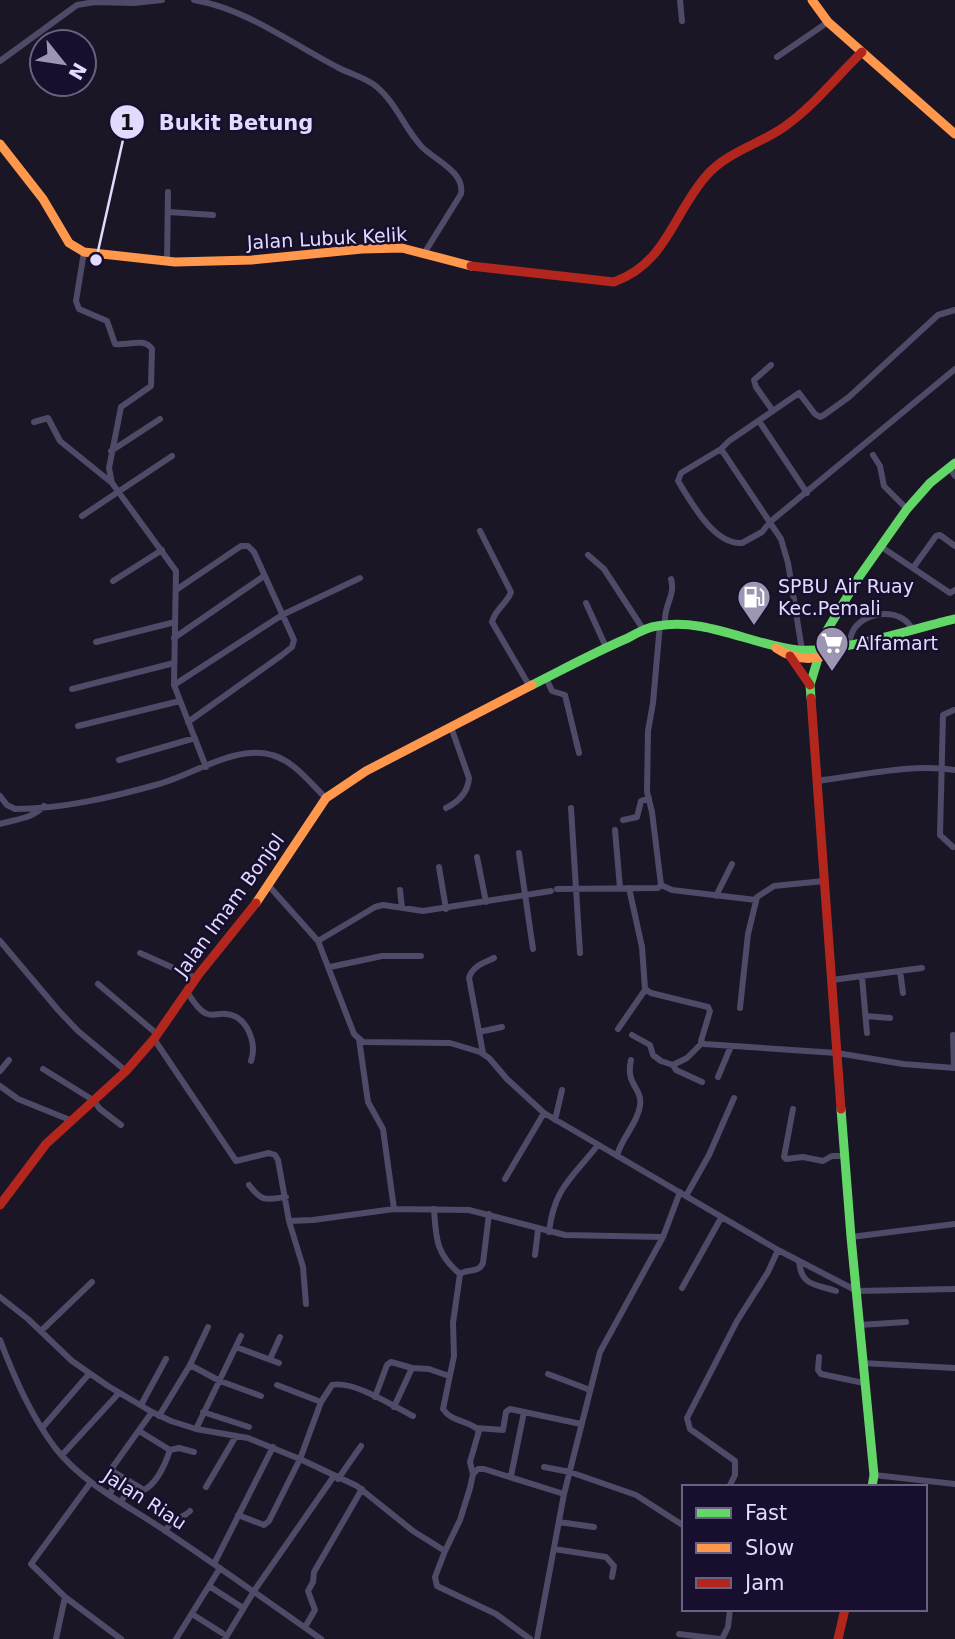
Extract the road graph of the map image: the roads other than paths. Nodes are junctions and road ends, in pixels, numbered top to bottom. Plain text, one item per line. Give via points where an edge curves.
1 (162, 0) edge
2 (194, 0) edge
3 (680, 0) edge
4 (811, 0) edge
5 (682, 21) dead end
6 (828, 22) junction
7 (862, 52) junction
8 (777, 57) dead end
9 (0, 61) edge
10 (955, 134) edge
11 (0, 144) edge
12 (168, 192) dead end
13 (170, 212) junction
14 (213, 215) dead end
15 (84, 252) junction
16 (425, 252) junction
17 (167, 262) junction
18 (955, 310) edge
19 (771, 365) dead end
20 (955, 369) edge
21 (773, 411) junction
22 (160, 419) dead end
23 (759, 421) junction
24 (34, 422) dead end
25 (721, 449) junction
26 (111, 451) junction
27 (873, 455) dead end
28 (172, 456) dead end
29 (952, 465) edge
30 (955, 476) edge
31 (112, 483) junction
32 (119, 492) junction
33 (807, 493) junction
34 (907, 509) junction
35 (82, 516) dead end
36 (770, 522) junction
37 (480, 531) dead end
38 (955, 545) edge
39 (880, 547) junction
40 (162, 550) junction
41 (588, 555) dead end
42 (913, 568) junction
43 (264, 576) junction
44 (360, 578) dead end
45 (671, 579) dead end
46 (113, 581) dead end
47 (176, 590) junction
48 (955, 590) edge
49 (586, 603) dead end
50 (282, 615) junction
51 (955, 619) edge
52 (175, 622) junction
53 (663, 624) junction
54 (643, 629) junction
55 (912, 629) junction
56 (174, 638) junction
57 (96, 642) dead end
58 (769, 644) junction
59 (847, 645) junction
60 (606, 647) junction
61 (820, 647) junction
62 (802, 650) junction
63 (789, 656) junction
64 (816, 659) junction
65 (174, 663) junction
66 (547, 678) junction
67 (174, 685) junction
68 (810, 685) junction
69 (530, 687) junction
70 (72, 688) dead end
71 (180, 701) junction
72 (954, 710) edge
73 (188, 722) junction
74 (78, 726) dead end
75 (451, 727) junction
76 (194, 738) junction
77 (579, 753) dead end
78 (119, 760) dead end
79 (206, 767) junction
80 (941, 768) junction
81 (955, 770) edge
82 (816, 781) junction
83 (0, 796) edge
84 (326, 798) junction
85 (649, 798) junction
86 (44, 806) junction
87 (446, 808) dead end
88 (571, 808) dead end
89 (623, 820) dead end
90 (0, 824) edge
91 (615, 830) dead end
92 (953, 847) dead end
93 (519, 853) dead end
94 (477, 857) dead end
95 (732, 864) dead end
96 (439, 867) dead end
97 (824, 881) junction
98 (269, 886) junction
99 (661, 886) junction
100 (577, 887) junction
101 (620, 888) junction
102 (629, 888) junction
103 (400, 890) dead end
104 (716, 895) junction
105 (525, 896) junction
106 (756, 900) junction
107 (486, 902) junction
108 (402, 908) junction
109 (446, 909) junction
110 (318, 941) junction
111 (0, 942) edge
112 (533, 949) dead end
113 (140, 953) dead end
114 (580, 953) dead end
115 (421, 956) dead end
116 (494, 958) dead end
117 (330, 967) junction
118 (922, 968) dead end
119 (900, 971) junction
120 (862, 977) junction
121 (196, 978) junction
122 (832, 980) junction
123 (98, 984) dead end
124 (645, 990) junction
125 (187, 992) junction
126 (903, 993) dead end
127 (740, 1008) dead end
128 (866, 1016) junction
129 (890, 1018) dead end
130 (502, 1027) dead end
131 (618, 1029) dead end
132 (480, 1032) junction
133 (867, 1033) dead end
134 (632, 1035) dead end
135 (953, 1035) dead end
136 (156, 1036) junction
137 (359, 1039) junction
138 (702, 1043) junction
139 (731, 1046) junction
140 (483, 1054) junction
141 (837, 1054) junction
142 (9, 1060) dead end
143 (631, 1060) dead end
144 (251, 1061) dead end
145 (673, 1065) junction
146 (955, 1068) edge
147 (43, 1069) dead end
148 (0, 1071) edge
149 (126, 1071) junction
150 (718, 1077) dead end
151 (702, 1082) dead end
152 (0, 1086) edge
153 (562, 1090) dead end
154 (734, 1098) dead end
155 (93, 1100) junction
156 (793, 1109) dead end
157 (544, 1113) junction
158 (70, 1120) junction
159 (555, 1120) junction
160 (121, 1125) dead end
161 (598, 1145) junction
162 (617, 1156) junction
163 (845, 1156) junction
164 (505, 1179) dead end
165 (249, 1185) dead end
166 (683, 1194) junction
167 (286, 1197) junction
168 (1, 1202) edge
169 (394, 1209) junction
170 (434, 1209) junction
171 (489, 1214) junction
172 (721, 1218) junction
173 (289, 1221) junction
174 (955, 1224) edge
175 (538, 1230) junction
176 (549, 1233) junction
177 (663, 1237) junction
178 (851, 1237) junction
179 (778, 1250) junction
180 (535, 1255) dead end
181 (799, 1261) junction
182 (460, 1274) junction
183 (92, 1282) dead end
184 (682, 1289) dead end
185 (955, 1289) edge
186 (836, 1291) dead end
187 (857, 1291) junction
188 (0, 1297) edge
189 (306, 1304) dead end
190 (906, 1322) dead end
191 (859, 1325) junction
192 (208, 1327) dead end
193 (41, 1331) junction
194 (241, 1336) dead end
195 (280, 1337) dead end
196 (0, 1340) edge
197 (236, 1347) junction
198 (819, 1357) dead end
199 (166, 1359) dead end
200 (270, 1359) junction
201 (279, 1363) dead end
202 (862, 1363) junction
203 (190, 1365) junction
204 (412, 1367) junction
205 (955, 1368) edge
206 (89, 1374) junction
207 (548, 1374) dead end
208 (449, 1376) junction
209 (220, 1381) junction
210 (864, 1383) junction
211 (277, 1385) dead end
212 (590, 1390) junction
213 (119, 1393) junction
214 (261, 1396) dead end
215 (374, 1397) junction
216 (321, 1402) junction
217 (141, 1405) junction
218 (394, 1407) junction
219 (204, 1412) junction
220 (524, 1412) junction
221 (156, 1414) junction
222 (413, 1416) dead end
223 (581, 1424) junction
224 (42, 1427) junction
225 (249, 1427) dead end
226 (477, 1428) junction
227 (196, 1429) junction
228 (139, 1431) junction
229 (236, 1436) junction
230 (361, 1446) dead end
231 (273, 1447) junction
232 (170, 1450) junction
233 (194, 1452) dead end
234 (62, 1455) junction
235 (300, 1459) junction
236 (544, 1467) dead end
237 (570, 1472) junction
238 (473, 1474) junction
239 (874, 1475) junction
240 (120, 1476) junction
241 (511, 1476) junction
242 (336, 1478) junction
243 (91, 1482) junction
244 (731, 1483) edge
245 (955, 1484) edge
246 (131, 1485) junction
247 (872, 1485) edge
248 (206, 1487) dead end
249 (362, 1489) junction
250 (564, 1494) junction
251 (109, 1495) junction
252 (121, 1502) junction
253 (190, 1511) dead end
254 (238, 1515) junction
255 (559, 1522) junction
256 (682, 1525) edge
257 (594, 1527) dead end
258 (165, 1531) junction
259 (554, 1549) junction
260 (445, 1551) junction
261 (217, 1566) junction
262 (612, 1577) dead end
263 (209, 1586) junction
264 (254, 1591) junction
265 (65, 1597) junction
266 (240, 1606) dead end
267 (730, 1611) edge
268 (843, 1611) edge
269 (192, 1614) junction
270 (305, 1627) junction
271 (679, 1634) dead end
272 (224, 1636) edge
273 (56, 1639) edge
274 (121, 1639) edge
275 (176, 1639) edge
276 (321, 1639) edge
277 (530, 1639) edge
278 (537, 1639) edge
279 (721, 1639) edge
280 (838, 1639) edge

1 - 9 street via 77,5
2 - 16 street via 252,20 381,92 413,136 462,186
3 - 5 street
4 - 6 main road
6 - 7 main road
6 - 8 street
7 - 10 main road
7 - 16 main road, Jalan Lubuk Kelik via 786,125 711,171 649,264 626,279 608,282 509,272
11 - 15 main road via 43,200 64,237
12 - 13 street
13 - 14 street
13 - 17 street
15 - 17 main road, Jalan Lubuk Kelik
15 - 26 street via 76,300 79,309 107,321 115,344 144,342 152,349 151,386 121,407
16 - 17 main road, Jalan Lubuk Kelik via 392,247 252,260
18 - 21 street via 938,315 824,415 815,414 800,393
19 - 21 street via 754,380
20 - 33 street
21 - 23 street
22 - 26 street
23 - 25 street
23 - 33 street
24 - 31 street via 48,418 60,441
25 - 36 street
25 - 36 street via 678,476 701,516 736,544 759,534
26 - 31 street
27 - 34 street via 884,486
28 - 32 street
29 - 30 street
29 - 34 main road
31 - 32 street
32 - 35 street
32 - 40 street
33 - 36 street
34 - 39 main road
36 - 62 street via 785,550
37 - 69 street via 511,592 492,622
38 - 42 street via 936,536
39 - 42 street
39 - 61 main road via 835,615
40 - 46 street
40 - 47 street via 176,571
41 - 54 street via 604,569
42 - 48 street via 950,593
43 - 47 street via 254,552 241,546
43 - 50 street
43 - 56 street
44 - 50 street
45 - 53 street via 673,590
47 - 52 street
49 - 60 street
50 - 67 street
50 - 73 street via 294,640 292,647
51 - 55 main road
52 - 56 street
52 - 57 street
53 - 54 main road, Jalan Imam Bonjol
53 - 58 main road, Jalan Imam Bonjol via 681,623
53 - 85 street via 648,731
54 - 60 main road, Jalan Imam Bonjol
55 - 59 main road
55 - 59 street via 900,615 878,615 855,627
56 - 65 street
58 - 62 main road, Jalan Imam Bonjol
58 - 63 main road, Jalan Imam Bonjol
59 - 61 main road, Jalan Imam Bonjol
59 - 64 main road
60 - 66 main road, Jalan Imam Bonjol
61 - 62 main road, Jalan Imam Bonjol
61 - 64 main road
63 - 64 main road, Jalan Imam Bonjol
63 - 68 main road
64 - 68 main road
65 - 67 street
65 - 70 street
66 - 69 main road, Jalan Imam Bonjol
66 - 77 street via 552,691 565,695
67 - 71 street
68 - 82 main road
69 - 75 main road, Jalan Imam Bonjol
71 - 73 street
71 - 74 street
72 - 80 street via 943,715
73 - 76 street
75 - 84 main road, Jalan Imam Bonjol via 366,771
75 - 87 street via 469,778 458,802
76 - 78 street
76 - 79 street
79 - 84 street via 249,753 274,755
79 - 86 street via 129,793
80 - 81 street
80 - 82 street
80 - 92 street via 940,835
82 - 97 main road
83 - 86 street via 15,809
84 - 98 main road, Jalan Imam Bonjol
85 - 89 street via 641,800 637,817
85 - 99 street
86 - 90 street via 26,818
88 - 100 street
91 - 101 street
93 - 105 street
94 - 107 street
95 - 104 street
96 - 109 street
97 - 106 street via 769,887
97 - 122 main road
98 - 110 street
98 - 121 main road, Jalan Imam Bonjol
99 - 102 street
99 - 104 street
100 - 101 street
100 - 105 street
100 - 114 street
101 - 102 street
102 - 124 street via 642,947
103 - 108 street
104 - 106 street
105 - 107 street
105 - 112 street
106 - 127 street
107 - 109 street
108 - 109 street
108 - 110 street via 374,907
110 - 117 street
111 - 149 street via 78,1031
113 - 121 street
115 - 117 street via 382,956
116 - 132 street via 470,975
117 - 137 street
118 - 119 street
119 - 120 street
119 - 126 street
120 - 122 street
120 - 128 street
121 - 125 main road, Jalan Imam Bonjol
122 - 141 main road
123 - 136 street
124 - 131 street
124 - 138 street via 708,1007
125 - 136 main road, Jalan Imam Bonjol
125 - 144 street via 207,1014 226,1014 243,1023 254,1042
128 - 129 street
128 - 133 street
130 - 132 street
132 - 140 street
134 - 145 street via 650,1045 653,1055
135 - 146 street
136 - 149 main road, Jalan Imam Bonjol
136 - 167 street via 236,1161 275,1155
137 - 140 street via 368,1043 459,1044
137 - 169 street via 368,1102 383,1129
138 - 139 street
138 - 145 street
139 - 141 street
139 - 150 street
140 - 157 street
141 - 146 street
141 - 163 main road
142 - 148 street
143 - 162 street via 629,1075 640,1105
145 - 151 street
147 - 155 street
149 - 155 main road, Jalan Imam Bonjol
152 - 158 street via 18,1099
153 - 159 street
154 - 166 street via 709,1155
155 - 158 main road, Jalan Imam Bonjol
155 - 160 street
156 - 163 street via 786,1159 823,1161
157 - 159 street
157 - 164 street
158 - 168 main road, Jalan Imam Bonjol
159 - 161 street
161 - 162 street
161 - 176 street via 560,1190
162 - 166 street
163 - 178 main road
165 - 167 street via 262,1199
166 - 172 street
166 - 177 street
167 - 173 street
169 - 170 street
169 - 173 street
170 - 171 street
170 - 182 street via 436,1239 444,1259
171 - 175 street
171 - 182 street via 483,1262 480,1268
172 - 179 street
172 - 184 street
173 - 189 street via 303,1267
174 - 178 street
175 - 176 street
175 - 180 street
176 - 177 street
177 - 212 street via 605,1340
178 - 187 main road
179 - 181 street
179 - 244 street via 687,1418 690,1429 735,1461
181 - 186 street via 804,1279
181 - 187 street
182 - 208 street
183 - 193 street
185 - 187 street
187 - 191 main road
188 - 193 street
190 - 191 street
191 - 202 main road
192 - 203 street
193 - 206 street
194 - 197 street
195 - 200 street
196 - 224 street, Jalan Riau via 19,1390
197 - 200 street
197 - 209 street
198 - 210 street via 821,1374
199 - 217 street
200 - 201 street
202 - 205 street
202 - 210 main road
203 - 209 street
203 - 221 street
204 - 208 street
204 - 215 street via 387,1365
204 - 218 street
206 - 213 street
206 - 224 street
207 - 212 street
208 - 226 street via 444,1412
209 - 214 street
209 - 219 street
210 - 239 main road
211 - 216 street
212 - 223 street
213 - 217 street
213 - 234 street
215 - 216 street via 337,1384
215 - 218 street
216 - 235 street
217 - 221 street
218 - 222 street
219 - 225 street
219 - 227 street
220 - 223 street
220 - 226 street via 507,1410 503,1430
220 - 241 street
221 - 227 street
221 - 228 street
223 - 237 street
224 - 234 street, Jalan Riau
226 - 238 street via 470,1462
227 - 229 street
228 - 232 street
228 - 240 street via 112,1467
229 - 231 street
229 - 248 street
230 - 242 street
231 - 235 street
231 - 254 street
232 - 233 street
232 - 246 street via 149,1488
234 - 243 street, Jalan Riau
235 - 242 street
235 - 254 street via 267,1523 260,1525
236 - 237 street
237 - 250 street
237 - 256 street via 636,1495
238 - 241 street via 482,1469
238 - 260 street via 464,1511
239 - 245 street
239 - 247 main road
240 - 246 street
240 - 251 street
241 - 250 street
242 - 249 street
242 - 264 street
243 - 251 street, Jalan Riau
243 - 265 street via 31,1564
246 - 252 street
249 - 260 street
249 - 270 street via 313,1574 308,1591 315,1610
250 - 255 street
251 - 252 street, Jalan Riau
252 - 258 street, Jalan Riau
253 - 258 street via 173,1520
254 - 261 street
255 - 257 street
255 - 259 street
258 - 261 street, Jalan Riau
259 - 262 street via 606,1557 614,1566
259 - 278 street
260 - 277 street via 435,1577 437,1586 496,1614
261 - 263 street
261 - 264 street, Jalan Riau
263 - 266 street
263 - 269 street
264 - 270 street, Jalan Riau
264 - 272 street
265 - 273 street
265 - 274 street
267 - 279 street
268 - 280 main road
269 - 272 street
269 - 275 street
270 - 276 street, Jalan Riau
271 - 279 street

